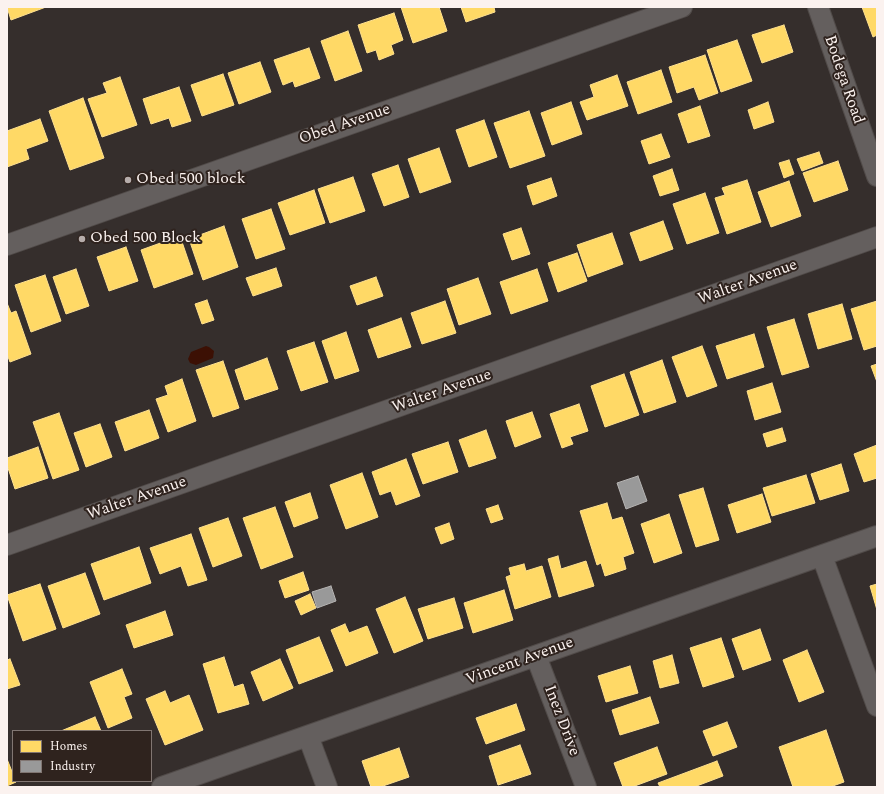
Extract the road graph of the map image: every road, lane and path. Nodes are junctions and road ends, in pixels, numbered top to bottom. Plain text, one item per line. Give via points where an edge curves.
1 (682, 7) edge
2 (818, 7) edge
3 (877, 176) edge
4 (877, 236) edge
5 (7, 244) edge
6 (877, 536) edge
7 (7, 545) edge
8 (822, 556) junction
9 (536, 656) junction
10 (877, 706) edge
11 (308, 736) junction
12 (162, 787) edge
13 (327, 787) edge
14 (586, 787) edge

1 - 5 street, Obed Avenue
2 - 3 street, Bodega Road
4 - 7 street, Walter Avenue
6 - 8 street, Vincent Avenue
8 - 9 street, Vincent Avenue
8 - 10 street
9 - 11 street, Vincent Avenue
9 - 14 street, Inez Drive
11 - 12 street, Vincent Avenue
11 - 13 street

